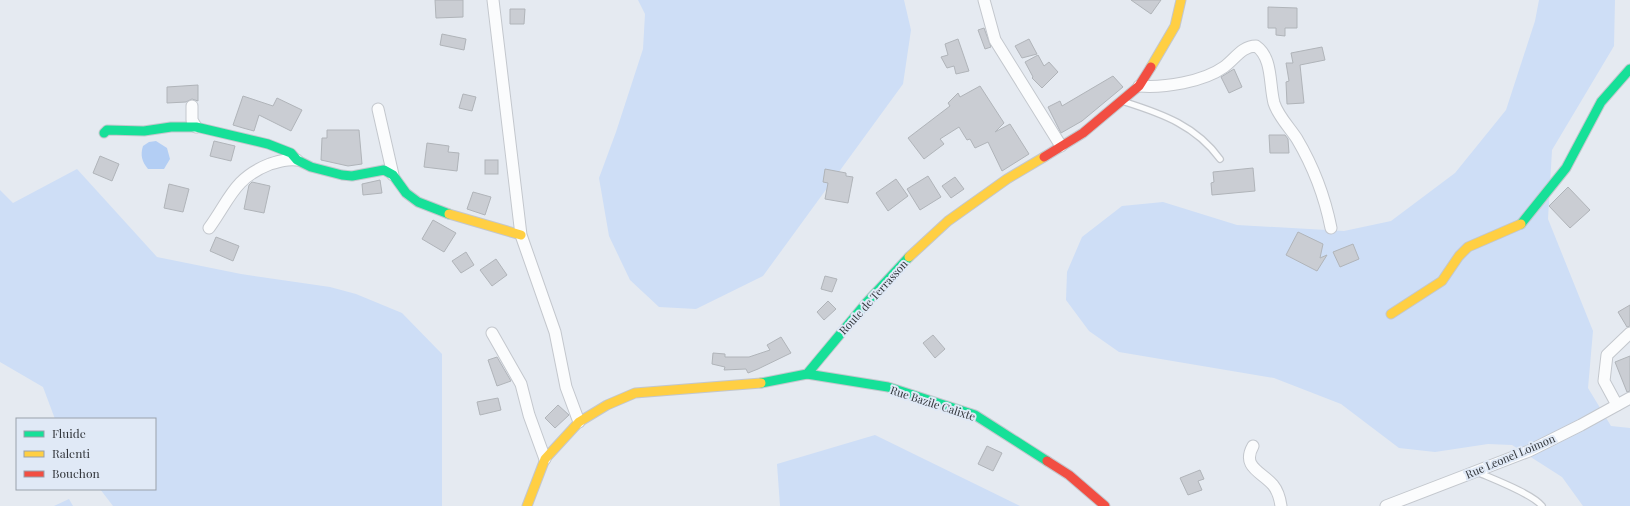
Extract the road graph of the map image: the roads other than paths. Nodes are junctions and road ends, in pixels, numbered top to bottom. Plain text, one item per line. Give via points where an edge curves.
1 (493, 0) edge
2 (984, 0) edge
3 (1181, 0) edge
4 (1630, 69) edge
5 (1139, 86) junction
6 (1123, 101) junction
7 (192, 106) dead end
8 (378, 109) dead end
9 (196, 127) junction
10 (104, 133) dead end
11 (1061, 146) junction
12 (1220, 159) dead end
13 (297, 160) junction
14 (394, 175) junction
15 (209, 228) dead end
16 (1331, 228) dead end
17 (521, 235) junction
18 (1391, 314) dead end
19 (492, 333) dead end
20 (1630, 333) edge
21 (807, 374) junction
22 (1630, 398) edge
23 (1617, 405) junction
24 (579, 422) junction
25 (1253, 446) dead end
26 (545, 459) junction
27 (1475, 471) junction
28 (527, 506) edge
29 (1105, 506) edge
30 (1281, 506) edge
31 (1386, 506) edge
32 (1542, 506) edge

1 - 17 street
2 - 11 street via 995,40
3 - 5 street, Route de Terrasson via 1175,26
4 - 18 street via 1601,102 1566,168 1526,219 1518,227 1468,247 1442,281
5 - 6 street, Route de Terrasson
5 - 16 street via 1170,85 1210,75 1224,68 1245,48 1256,46 1262,50 1266,58 1274,104 1298,140 1316,178
6 - 11 street, Route de Terrasson via 1083,133
6 - 12 lane via 1165,115 1210,146
7 - 9 street via 192,120
8 - 14 street
9 - 10 street via 171,127 144,132 117,129
9 - 13 street via 268,144 291,153
11 - 21 street, Route de Terrasson via 948,221 900,266
13 - 14 street via 311,167 342,175 352,176 384,170
13 - 15 street via 280,160 248,175 233,190
14 - 17 street via 406,193 418,202
17 - 24 street via 555,332 566,387
19 - 26 street via 521,384
20 - 23 street via 1607,355 1604,382
21 - 24 street via 752,384 635,393 607,405
21 - 29 street, Rue Bazile Calixte via 888,387 975,415 1069,475
22 - 23 street, Rue Leonel Loimon
23 - 27 street, Rue Leonel Loimon via 1529,450
24 - 26 street
25 - 30 street via 1248,454 1248,460 1274,486
26 - 28 street
27 - 31 street, Rue Leonel Loimon
27 - 32 lane via 1539,502

